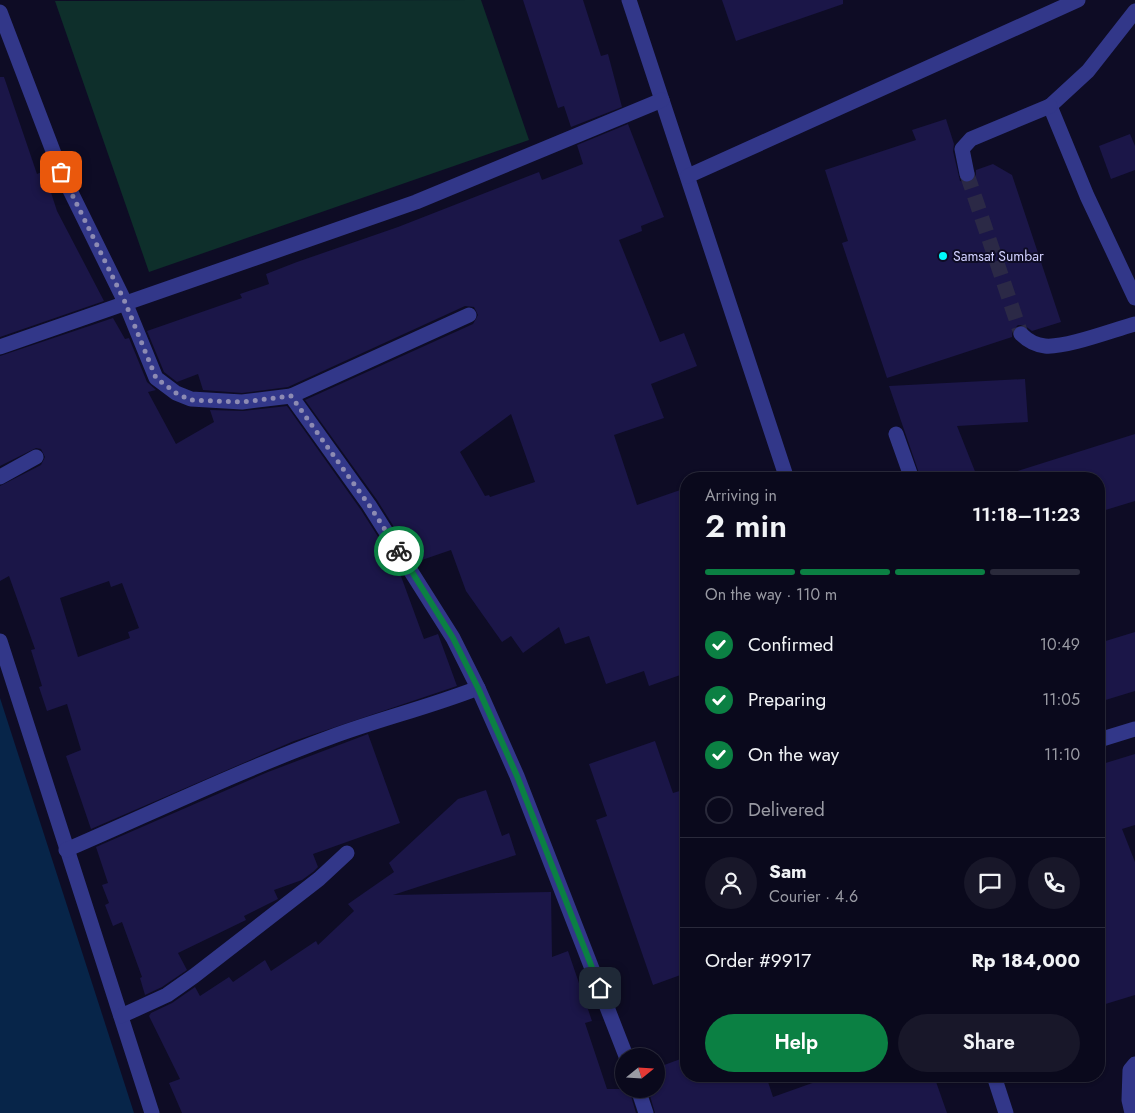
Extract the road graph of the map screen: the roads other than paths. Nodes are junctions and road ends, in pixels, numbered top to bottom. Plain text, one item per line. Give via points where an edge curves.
1 (629, 0) edge
2 (1074, 1) edge
3 (1135, 11) edge
4 (0, 12) edge
5 (662, 100) junction
6 (1050, 106) junction
7 (967, 174) tunnel mouth
8 (688, 176) junction
9 (1135, 298) edge
10 (125, 302) junction
11 (469, 315) dead end
12 (1135, 324) edge
13 (1021, 334) tunnel mouth
14 (0, 347) edge
15 (291, 396) junction
16 (896, 434) dead end
17 (36, 457) dead end
18 (785, 472) edge
19 (910, 472) edge
20 (0, 477) edge
21 (0, 641) edge
22 (478, 688) junction
23 (1135, 729) edge
24 (1105, 738) edge
25 (66, 850) junction
26 (347, 853) dead end
27 (121, 1016) junction
28 (623, 1048) edge
29 (1135, 1064) edge
30 (996, 1082) edge
31 (641, 1098) edge
32 (152, 1113) edge
33 (646, 1113) edge
34 (1006, 1113) edge
35 (1132, 1113) edge

1 - 5 street
2 - 8 street
3 - 6 street via 1088,71
4 - 10 street via 61,172
5 - 8 street
5 - 10 street via 416,202
6 - 7 street via 971,138 962,149
6 - 9 street via 1087,196
8 - 18 street
10 - 14 street
10 - 15 street via 156,378 176,393 190,400 242,402
11 - 15 street
12 - 13 street via 1045,346 1029,342
15 - 22 street via 374,513 453,638
16 - 19 street
17 - 20 street
21 - 25 street
22 - 25 street via 332,736
22 - 28 street via 517,776
23 - 24 street
25 - 27 street
26 - 27 street via 319,879 194,976 167,995
27 - 32 street
29 - 35 street via 1130,1070
30 - 34 street
31 - 33 street

